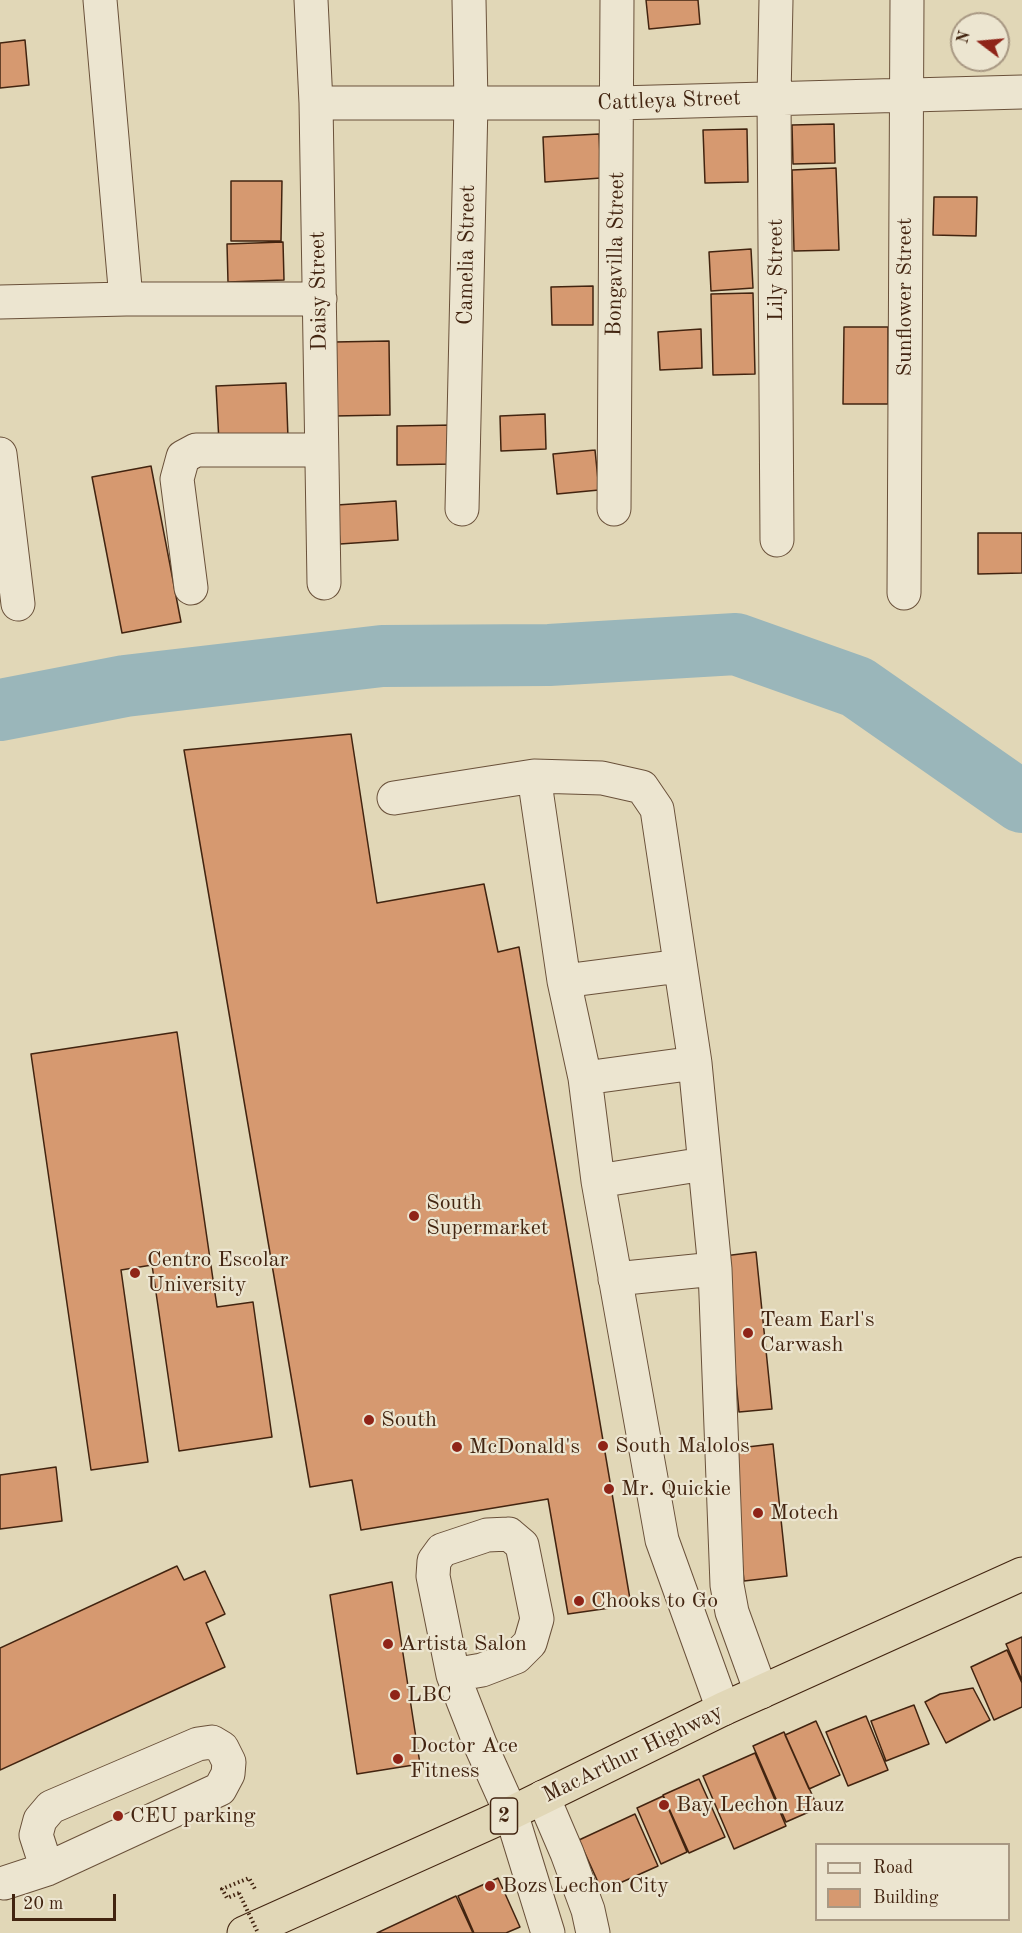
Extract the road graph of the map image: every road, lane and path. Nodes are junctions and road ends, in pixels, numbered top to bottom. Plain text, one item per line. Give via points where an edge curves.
1 (100, 0) edge
2 (311, 0) edge
3 (469, 0) edge
4 (617, 0) edge
5 (776, 0) edge
6 (907, 0) edge
7 (1022, 92) edge
8 (906, 94) junction
9 (774, 98) junction
10 (316, 103) junction
11 (471, 103) junction
12 (618, 104) junction
13 (126, 299) junction
14 (320, 299) junction
15 (0, 302) edge
16 (321, 450) junction
17 (0, 454) edge
18 (462, 509) dead end
19 (614, 509) dead end
20 (777, 540) dead end
21 (324, 583) dead end
22 (191, 588) dead end
23 (904, 593) dead end
24 (18, 604) dead end
25 (534, 776) junction
26 (394, 798) dead end
27 (681, 966) junction
28 (564, 981) junction
29 (695, 1063) junction
30 (585, 1078) junction
31 (704, 1164) junction
32 (598, 1181) junction
33 (715, 1269) junction
34 (615, 1279) junction
35 (1022, 1574) edge
36 (728, 1585) junction
37 (684, 1600) junction
38 (453, 1675) dead end
39 (762, 1692) junction
40 (723, 1710) junction
41 (543, 1797) junction
42 (511, 1813) junction
43 (47, 1869) junction
44 (4, 1883) dead end
45 (239, 1893) dead end
46 (590, 1922) edge
47 (547, 1931) edge
48 (244, 1933) edge
49 (258, 1933) edge

1 - 13 street
2 - 10 street, Daisy Street
3 - 11 street, Camelia Street
4 - 12 street, Bongavilla Street
5 - 9 street, Lily Street
6 - 8 street, Sunflower Street
7 - 8 street, Cattleya Street
8 - 9 street, Cattleya Street
8 - 23 street, Sunflower Street
9 - 12 street, Cattleya Street
9 - 20 street, Lily Street
10 - 11 street, Cattleya Street
10 - 14 street, Daisy Street
11 - 12 street, Cattleya Street
11 - 18 street, Camelia Street
12 - 19 street, Bongavilla Street
13 - 14 street
13 - 15 street
14 - 16 street, Daisy Street
16 - 21 street, Daisy Street
16 - 22 street via 195,450 183,457 177,479
17 - 24 street
25 - 26 street
25 - 27 street via 602,778 642,787 657,809
25 - 28 street
27 - 28 street
27 - 29 street
28 - 30 street
29 - 30 street
29 - 31 street
30 - 32 street
31 - 32 street
31 - 33 street
32 - 34 street
33 - 34 street
33 - 36 street
34 - 37 street via 662,1540
35 - 39 highway, MacArthur Highway / 2
36 - 37 street
36 - 39 street via 732,1612
37 - 40 street
38 - 42 street
39 - 40 highway, MacArthur Highway / 2
40 - 41 highway, MacArthur Highway / 2
41 - 42 highway, MacArthur Highway / 2
41 - 46 street
42 - 47 street
42 - 48 highway, MacArthur Highway / 2
43 - 43 street via 220,1789 229,1762 222,1748 212,1742 198,1744 51,1807 40,1820 36,1835
43 - 44 street
45 - 49 path, bridge
46 - 47 street

